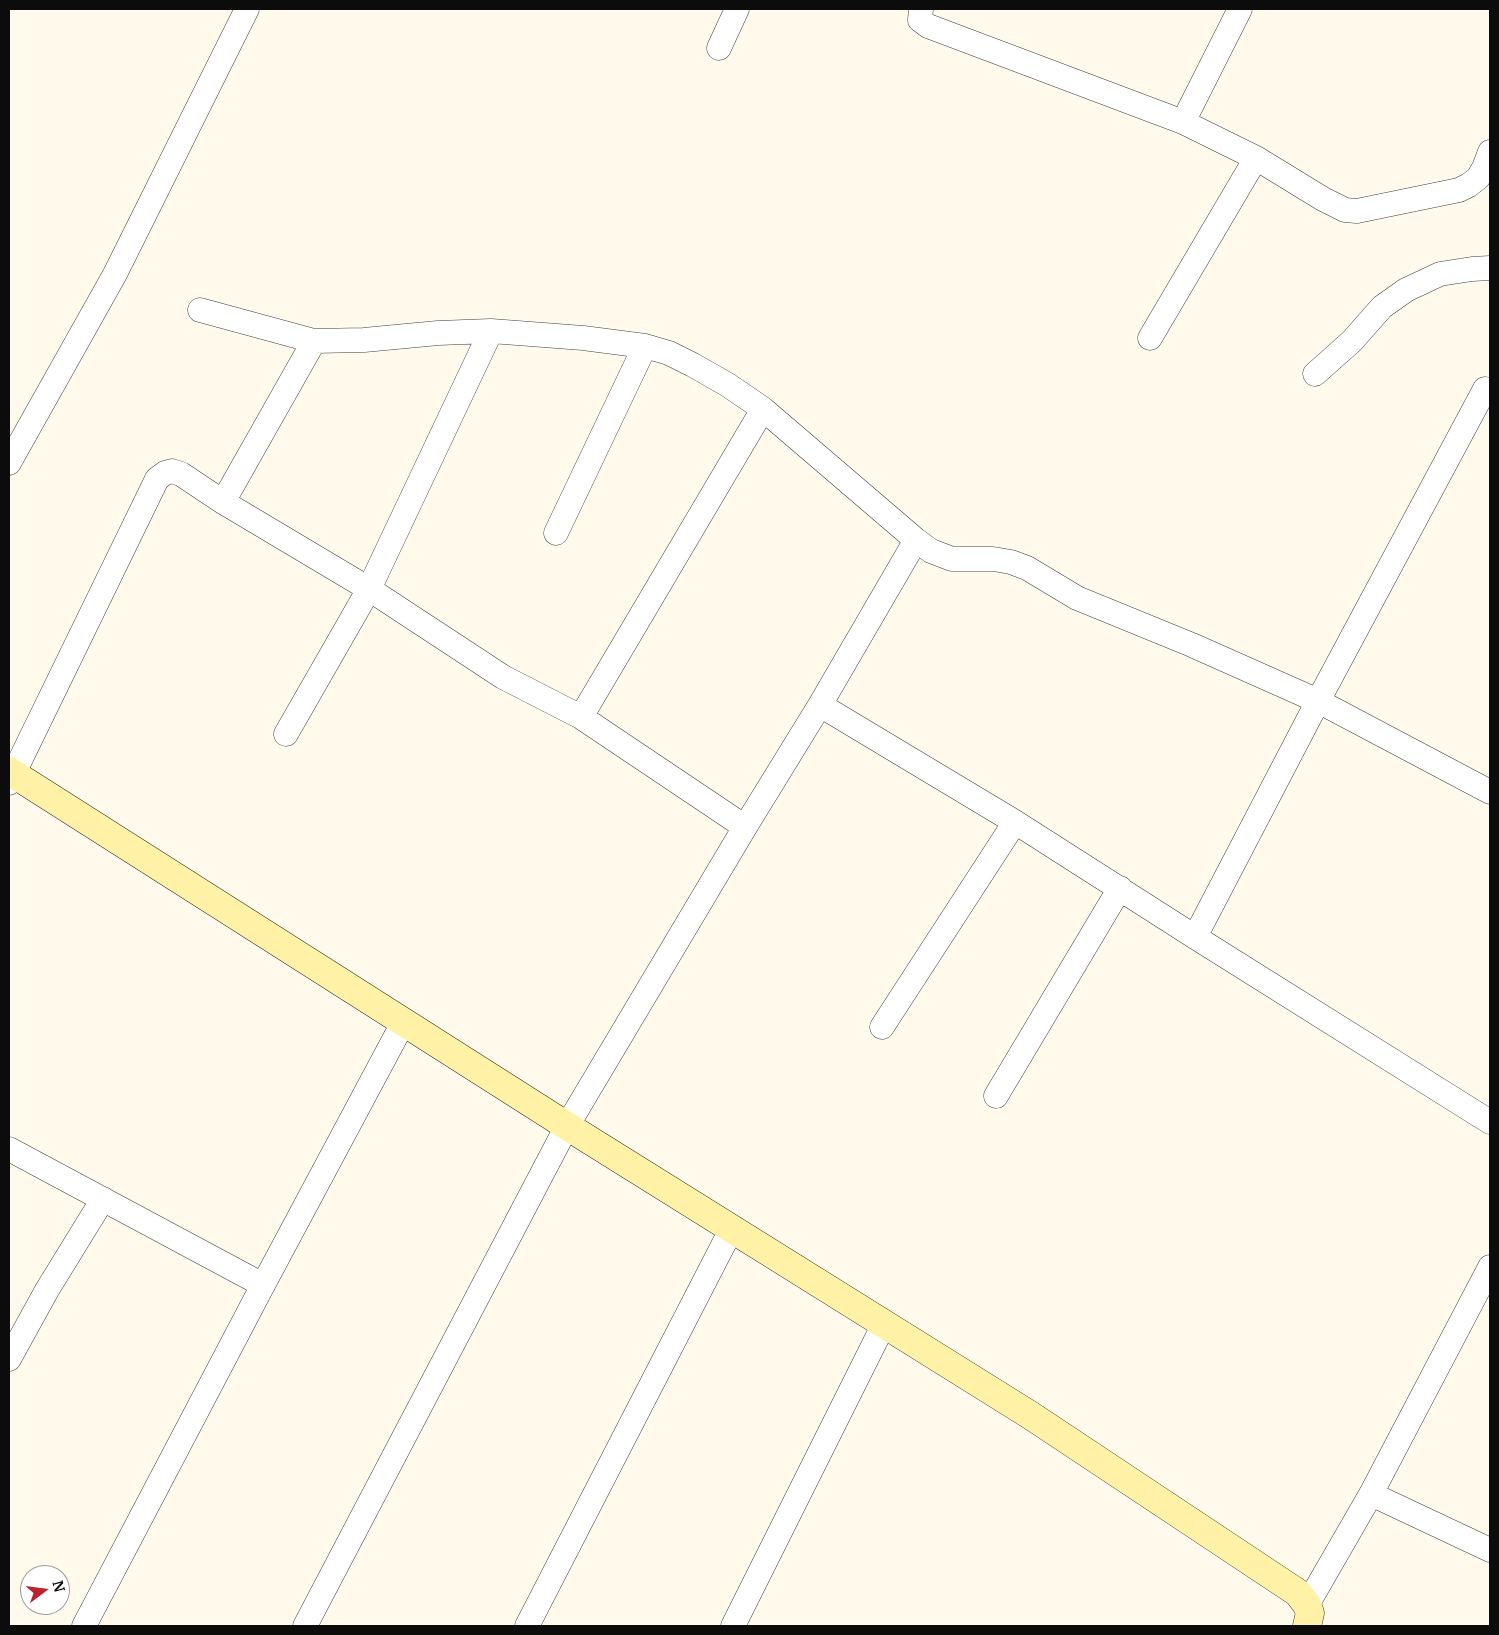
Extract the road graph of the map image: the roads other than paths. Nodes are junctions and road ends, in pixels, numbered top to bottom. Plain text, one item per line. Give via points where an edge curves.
1 (247, 9) edge
2 (738, 9) edge
3 (922, 9) edge
4 (1240, 9) edge
5 (718, 48) dead end
6 (1183, 122) junction
7 (1490, 152) edge
8 (1256, 158) junction
9 (1490, 268) edge
10 (200, 310) dead end
11 (491, 331) junction
12 (1150, 338) dead end
13 (314, 341) junction
14 (645, 346) junction
15 (1315, 374) dead end
16 (1485, 389) dead end
17 (763, 409) junction
18 (9, 463) edge
19 (223, 502) junction
20 (556, 533) dead end
21 (916, 540) junction
22 (368, 589) junction
23 (1318, 701) junction
24 (820, 705) junction
25 (581, 717) junction
26 (286, 734) dead end
27 (10, 776) edge
28 (1490, 792) edge
29 (1015, 822) junction
30 (745, 827) junction
31 (1120, 888) junction
32 (1195, 937) junction
33 (403, 1023) junction
34 (882, 1027) dead end
35 (996, 1096) dead end
36 (1490, 1122) edge
37 (566, 1126) junction
38 (9, 1149) edge
39 (103, 1199) junction
40 (732, 1228) junction
41 (1490, 1267) edge
42 (263, 1285) junction
43 (884, 1324) junction
44 (9, 1359) edge
45 (1370, 1494) junction
46 (1490, 1550) edge
47 (1307, 1616) edge
48 (84, 1626) edge
49 (305, 1626) edge
50 (527, 1626) edge
51 (734, 1626) edge

1 - 18 street via 115,274
2 - 5 street
3 - 6 street via 920,20 928,26
4 - 6 street
6 - 8 street
7 - 8 street via 1481,173 1459,190 1357,212 1323,199
8 - 12 street
9 - 15 street via 1440,274 1406,290 1382,307 1352,341
10 - 13 street
11 - 13 street
11 - 14 street
11 - 22 street
13 - 19 street
14 - 17 street via 693,365 728,384
14 - 20 street
16 - 23 street
17 - 21 street
17 - 25 street
19 - 22 street
19 - 27 street via 181,474 172,471 157,479
21 - 23 street via 932,552 952,559 993,559 1027,568 1077,598
21 - 24 street
22 - 25 street via 503,677
22 - 26 street
23 - 28 street
23 - 32 street
24 - 29 street
24 - 30 street
25 - 30 street
27 - 33 street
29 - 31 street
29 - 34 street
30 - 37 street
31 - 32 street
31 - 35 street
32 - 36 street
33 - 37 street
33 - 42 street
37 - 40 street
37 - 49 street
38 - 39 street
39 - 42 street
39 - 44 street via 46,1290
40 - 43 street
40 - 50 street
41 - 45 street
42 - 48 street
43 - 47 street via 1030,1415 1298,1593
43 - 51 street
45 - 46 street
45 - 47 street

